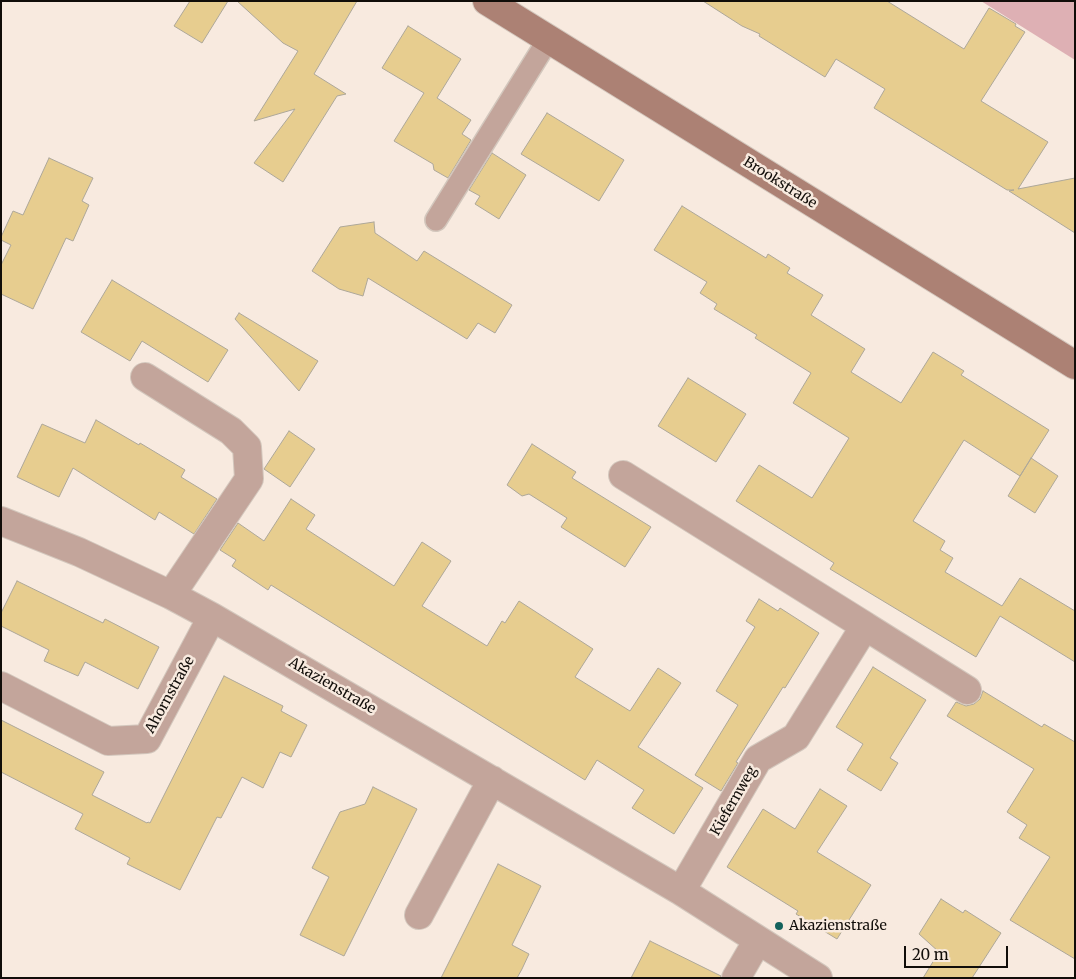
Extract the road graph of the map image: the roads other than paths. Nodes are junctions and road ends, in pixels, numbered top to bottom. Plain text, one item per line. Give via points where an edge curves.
1 (487, 1) edge
2 (548, 40) junction
3 (436, 220) dead end
4 (1075, 365) edge
5 (145, 377) dead end
6 (623, 475) dead end
7 (1, 521) edge
8 (171, 595) junction
9 (212, 617) junction
10 (865, 626) junction
11 (1, 686) edge
12 (967, 690) dead end
13 (492, 780) junction
14 (681, 891) junction
15 (419, 915) dead end
16 (758, 940) junction
17 (736, 978) edge
18 (818, 978) edge

1 - 2 main road, Brookstraße
2 - 3 lane
2 - 4 main road, Brookstraße
5 - 8 street via 230,431 247,447 249,479
6 - 10 street
7 - 8 street, Akazienstraße via 79,552
8 - 9 street, Akazienstraße
9 - 11 street, Ahornstraße via 147,739 108,741
9 - 13 street, Akazienstraße
10 - 12 street
10 - 14 street, Kiefernweg via 796,737 758,759
13 - 14 street, Akazienstraße
13 - 15 street
14 - 16 street, Akazienstraße
16 - 17 street
16 - 18 street, Akazienstraße

